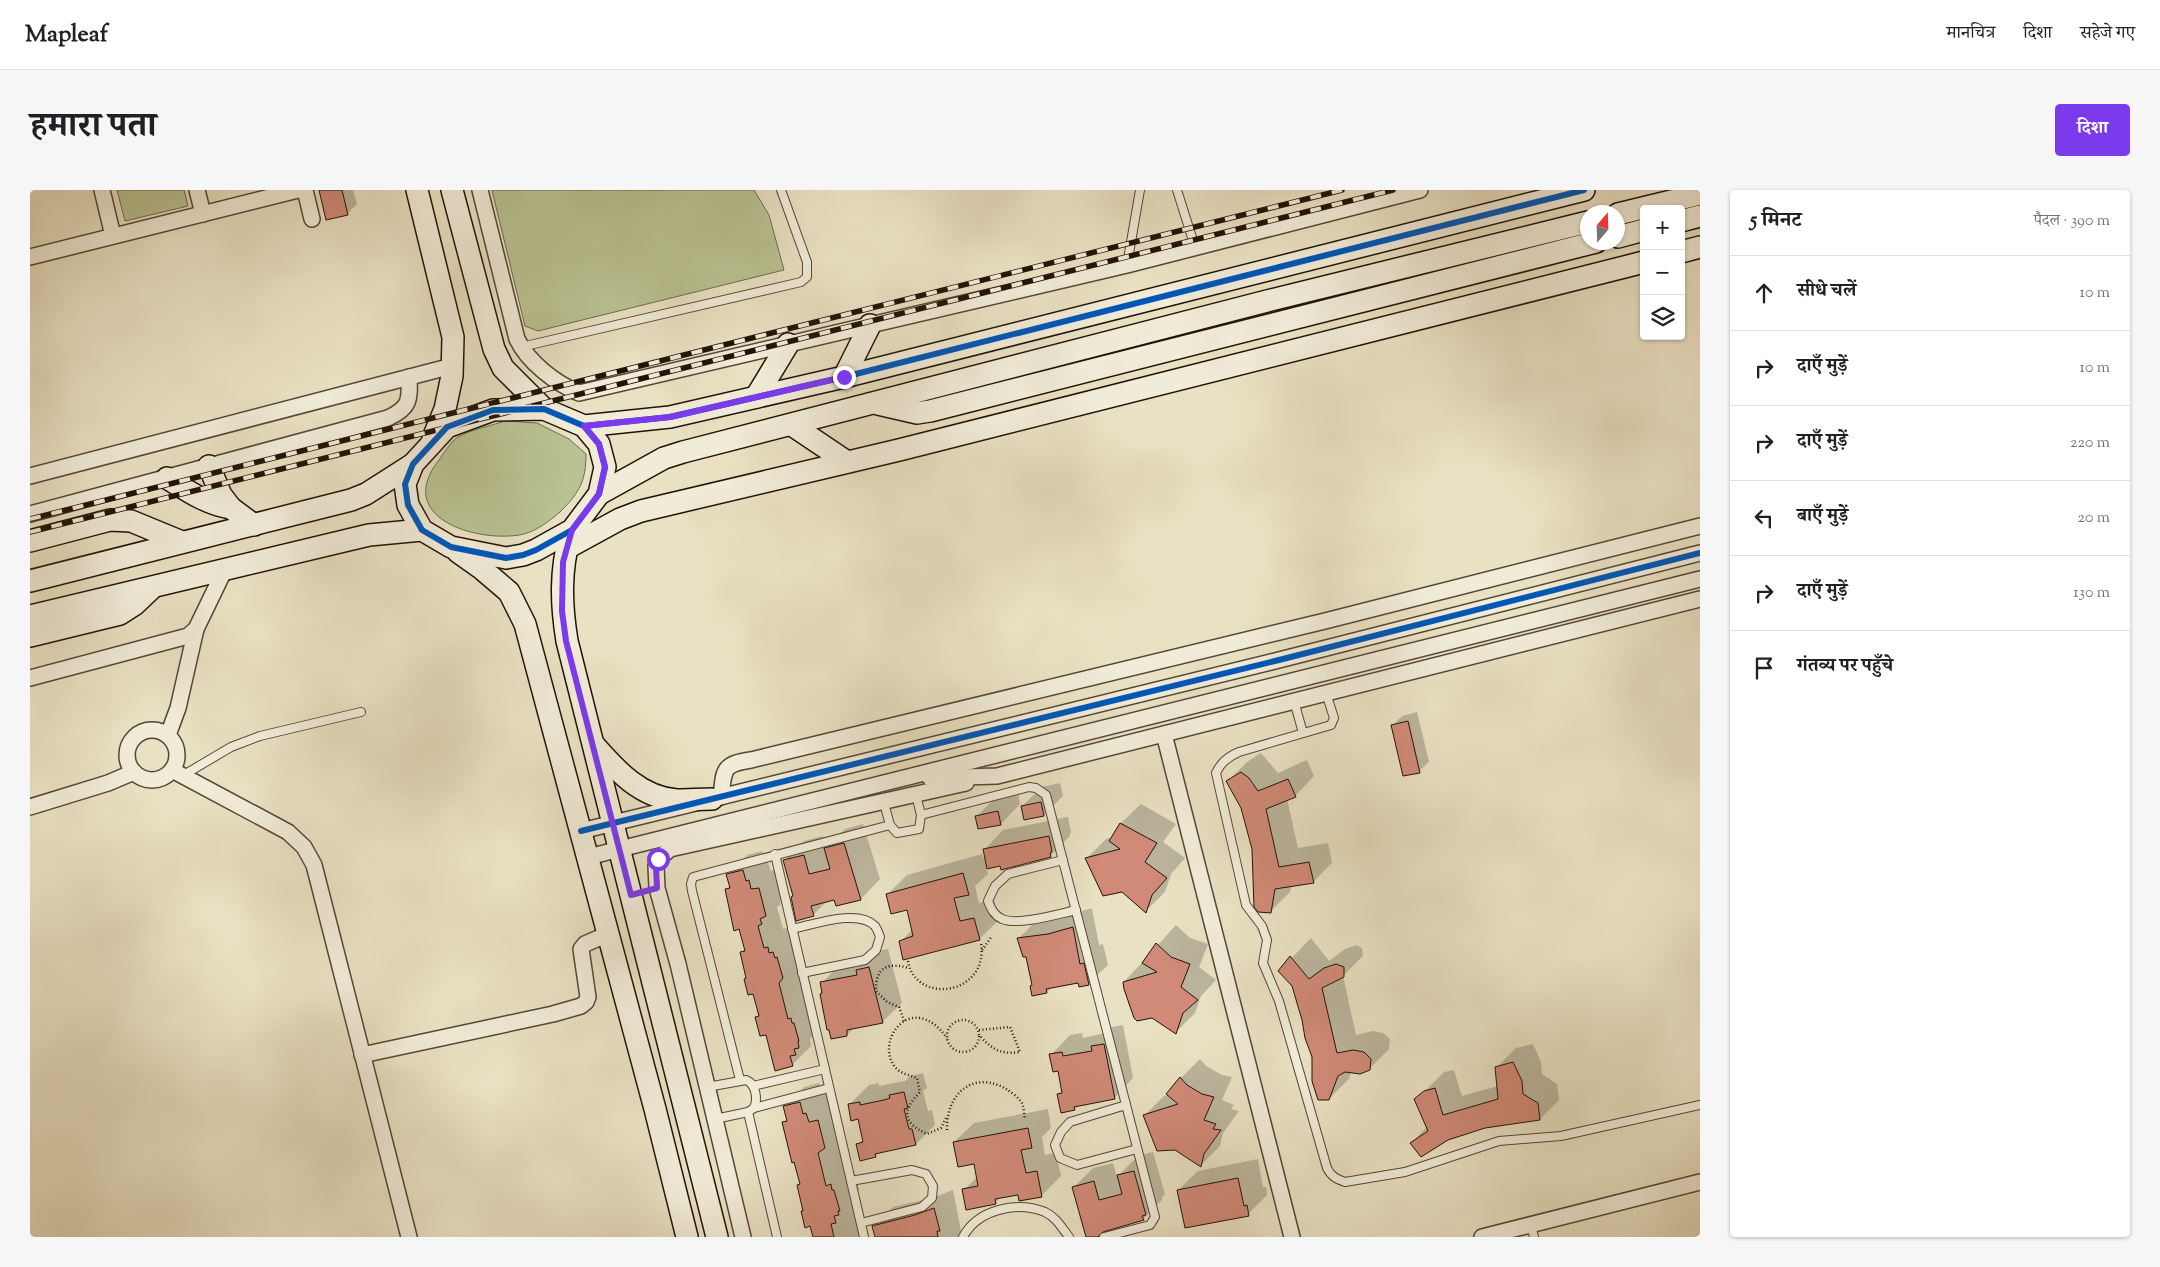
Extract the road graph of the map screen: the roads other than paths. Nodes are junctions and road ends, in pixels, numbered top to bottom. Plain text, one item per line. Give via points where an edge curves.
1 (102, 190) edge
2 (197, 190) edge
3 (298, 190) edge
4 (305, 190) edge
5 (417, 190) edge
6 (452, 190) edge
7 (480, 190) edge
8 (781, 190) edge
9 (1140, 190) edge
10 (1178, 190) edge
11 (1420, 190) edge
12 (1584, 190) edge
13 (1700, 194) edge
14 (1625, 212) edge
15 (203, 214) junction
16 (1700, 216) edge
17 (312, 218) dead end
18 (1685, 220) edge
19 (1580, 224) edge
20 (1640, 231) edge
21 (1625, 235) edge
22 (113, 236) junction
23 (1580, 246) edge
24 (1195, 247) junction
25 (1700, 248) edge
26 (1685, 251) edge
27 (30, 258) edge
28 (1640, 263) edge
29 (1127, 264) junction
30 (870, 325) junction
31 (788, 344) junction
32 (521, 347) junction
33 (452, 366) junction
34 (409, 377) junction
35 (844, 377) junction
36 (756, 397) junction
37 (875, 404) junction
38 (544, 409) junction
39 (792, 425) junction
40 (584, 426) junction
41 (430, 445) junction
42 (847, 462) junction
43 (413, 464) junction
44 (209, 466) junction
45 (30, 476) edge
46 (167, 478) junction
47 (599, 494) junction
48 (231, 508) junction
49 (30, 514) edge
50 (254, 525) junction
51 (1700, 526) edge
52 (422, 530) junction
53 (569, 539) junction
54 (30, 541) edge
55 (182, 542) junction
56 (451, 547) junction
57 (1700, 553) edge
58 (225, 569) junction
59 (1700, 578) edge
60 (30, 581) edge
61 (153, 587) junction
62 (1700, 599) edge
63 (30, 616) edge
64 (196, 630) junction
65 (30, 636) edge
66 (30, 678) edge
67 (1326, 693) junction
68 (1294, 701) junction
69 (361, 712) dead end
70 (1303, 733) junction
71 (1164, 734) junction
72 (168, 735) junction
73 (592, 743) junction
74 (134, 772) junction
75 (177, 773) junction
76 (996, 776) junction
77 (900, 779) junction
78 (916, 795) junction
79 (717, 798) junction
80 (884, 803) junction
81 (30, 807) edge
82 (921, 815) junction
83 (612, 823) junction
84 (890, 826) junction
85 (581, 831) junction
86 (619, 849) junction
87 (774, 854) junction
88 (588, 857) junction
89 (1063, 860) junction
90 (657, 888) junction
91 (631, 895) junction
92 (1076, 910) junction
93 (792, 929) junction
94 (608, 934) junction
95 (802, 974) junction
96 (362, 1054) junction
97 (825, 1069) junction
98 (740, 1080) junction
99 (707, 1086) junction
100 (753, 1086) junction
101 (829, 1088) junction
102 (1126, 1105) junction
103 (1700, 1105) edge
104 (751, 1110) junction
105 (715, 1119) junction
106 (720, 1140) junction
107 (694, 1146) junction
108 (1137, 1149) junction
109 (851, 1181) junction
110 (1700, 1182) edge
111 (861, 1223) junction
112 (1532, 1231) edge
113 (409, 1237) edge
114 (687, 1237) edge
115 (717, 1237) edge
116 (743, 1237) edge
117 (777, 1237) edge
118 (864, 1237) edge
119 (963, 1237) edge
120 (1069, 1237) edge
121 (1104, 1237) edge
122 (1292, 1237) edge
123 (1482, 1237) edge

1 - 22 street
2 - 15 street
3 - 15 street
4 - 17 street
5 - 33 street via 452,337
6 - 38 street via 494,349 503,368
7 - 32 street
8 - 32 lane via 807,262 807,277 801,282
9 - 29 lane
10 - 24 lane
11 - 24 street
12 - 35 street
13 - 14 street
15 - 22 street
16 - 18 street
19 - 37 street via 1267,301
20 - 21 street
22 - 27 street
23 - 37 street via 930,411 918,413
24 - 29 street
25 - 26 street
28 - 42 street
29 - 30 street
30 - 31 street
30 - 35 street
31 - 32 street via 579,393 533,362
31 - 36 street
33 - 34 street
33 - 41 street via 445,410
34 - 44 street via 410,396 406,406 388,418
34 - 45 street
35 - 36 street
36 - 40 street via 670,417
37 - 39 street
38 - 40 street
38 - 41 street via 493,410 447,427
39 - 42 street
39 - 47 street via 664,458
40 - 47 street via 599,444 605,467
41 - 43 street
42 - 53 street via 641,511
43 - 50 street via 351,500
43 - 52 street via 405,484 408,505
44 - 46 street
44 - 48 street
46 - 48 street via 204,501
46 - 49 street
47 - 53 street
48 - 50 street
50 - 55 street
51 - 79 street via 1278,633 737,762 724,770
52 - 56 street
52 - 58 street via 369,535
53 - 56 street via 506,558
53 - 73 street via 563,562 562,611 566,641
54 - 55 street via 122,519
55 - 60 street
56 - 85 street via 509,592 525,624
57 - 79 street
58 - 61 street
58 - 64 street
59 - 77 street
61 - 63 street
61 - 65 street via 120,614
62 - 67 street
64 - 66 street via 183,638
64 - 72 street via 178,708
67 - 68 street
67 - 70 lane via 1334,721 1326,727
68 - 70 lane
68 - 71 street
69 - 75 lane via 253,739
70 - 103 lane via 1230,755 1219,766 1216,780 1246,905 1262,926 1267,940 1263,963 1279,1001 1330,1174 1345,1182 1405,1172 1499,1141 1561,1136
71 - 76 street
71 - 122 street
72 - 74 street via 146,731 132,740 127,756
72 - 75 street via 178,756
73 - 79 street via 621,775 647,792 675,800
73 - 83 street
74 - 75 street via 149,780
74 - 81 street
75 - 96 street via 288,832 304,847 314,865
76 - 77 street
76 - 78 street
77 - 86 street
78 - 80 street
78 - 82 lane
79 - 83 street
80 - 84 lane
80 - 90 street via 670,849 658,859
82 - 84 lane via 919,828 897,833
82 - 89 lane via 1029,787 1036,788 1046,795
83 - 85 street
83 - 86 street
84 - 87 lane
85 - 88 street
86 - 88 street
86 - 91 street
87 - 93 lane
87 - 98 lane via 698,874 691,884
88 - 94 street
89 - 92 lane
89 - 92 lane via 1008,874 995,886 988,901 992,912 1002,920 1020,921
90 - 91 street
90 - 99 street
91 - 107 street
92 - 102 lane
93 - 95 lane
93 - 95 lane via 845,918 862,918 875,926 880,937 876,950 864,960
94 - 96 street via 585,944 582,949 588,997 581,1006
94 - 114 street
95 - 97 lane
96 - 113 street
97 - 100 lane
97 - 101 lane
98 - 99 lane
98 - 100 lane
99 - 105 street
100 - 104 lane via 756,1098
101 - 104 lane
101 - 109 lane
102 - 108 lane
102 - 108 lane via 1070,1122 1060,1132 1055,1145 1060,1158 1077,1165
104 - 105 lane
104 - 117 lane
105 - 106 street
106 - 107 street
106 - 116 street
107 - 115 street
108 - 121 lane via 1155,1217 1150,1225
109 - 111 lane
109 - 111 lane via 912,1170 926,1174 933,1186 932,1198 922,1207
110 - 112 street
111 - 118 lane
112 - 123 street
119 - 120 lane via 978,1219 1004,1208 1045,1212

